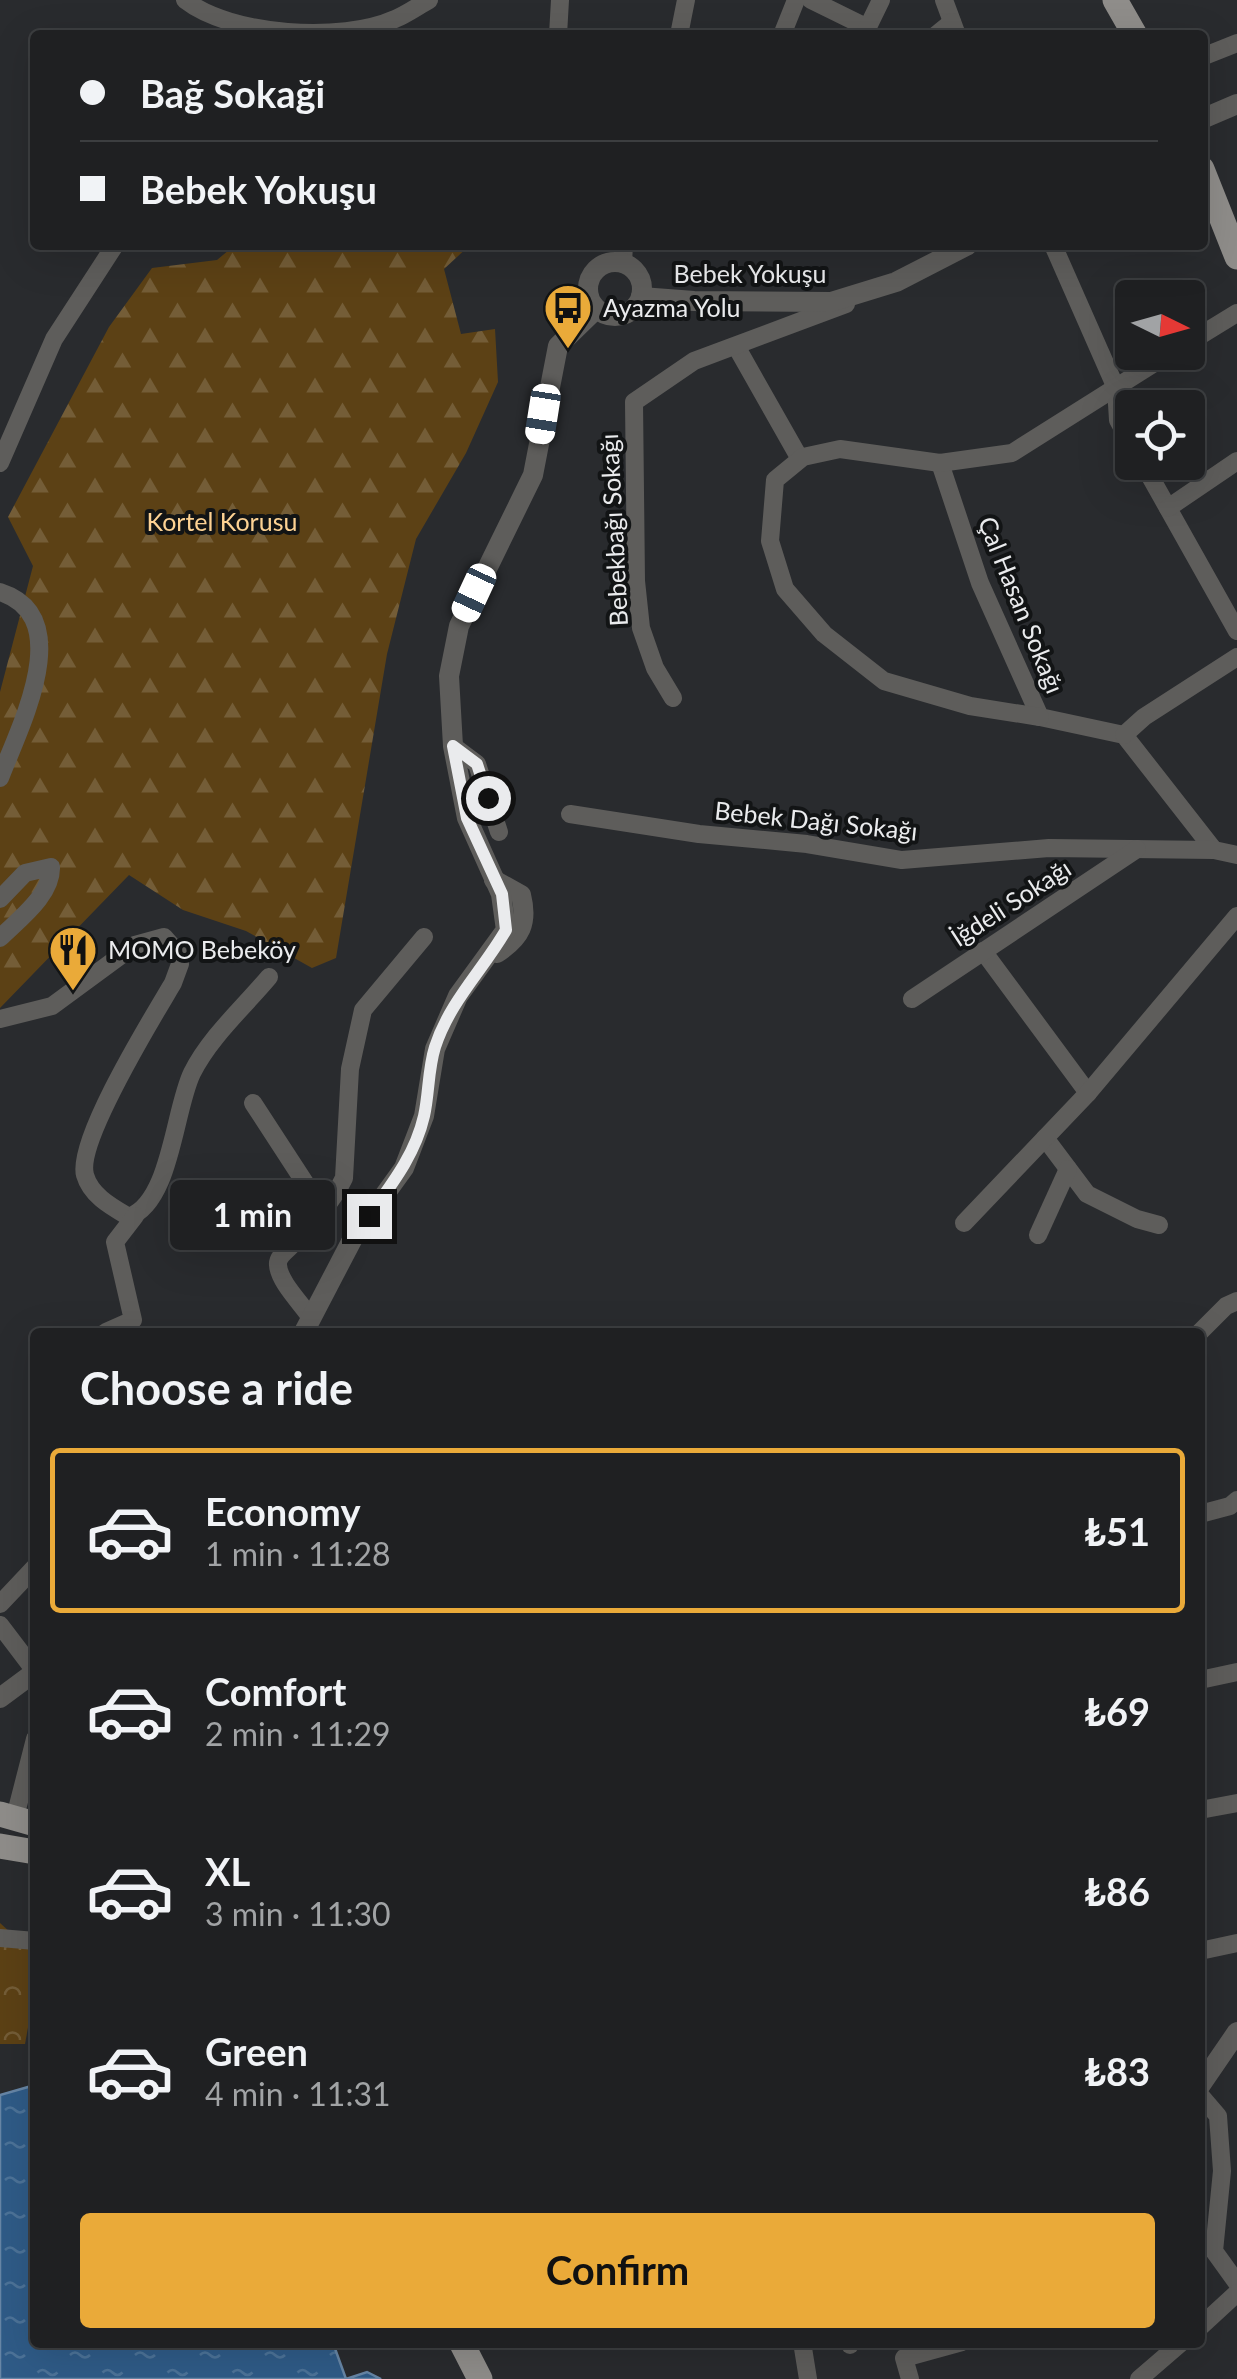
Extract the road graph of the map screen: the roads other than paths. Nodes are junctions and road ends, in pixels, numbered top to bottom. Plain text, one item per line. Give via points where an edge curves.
1 (185, 0) edge
2 (429, 0) edge
3 (560, 0) edge
4 (686, 0) edge
5 (796, 0) edge
6 (811, 0) edge
7 (881, 0) edge
8 (944, 0) edge
9 (1115, 0) edge
10 (954, 28) edge
11 (228, 30) edge
12 (347, 30) edge
13 (558, 30) edge
14 (680, 30) edge
15 (784, 30) edge
16 (863, 30) edge
17 (866, 30) edge
18 (1132, 30) edge
19 (1237, 43) edge
20 (1208, 55) edge
21 (1237, 104) edge
22 (1208, 116) edge
23 (1208, 184) edge
24 (112, 250) edge
25 (958, 250) edge
26 (1056, 250) edge
27 (624, 254) edge
28 (1237, 257) edge
29 (896, 282) junction
30 (641, 297) junction
31 (596, 309) junction
32 (1237, 313) edge
33 (1205, 333) edge
34 (736, 346) junction
35 (1144, 370) edge
36 (1116, 388) junction
37 (800, 459) junction
38 (0, 463) edge
39 (940, 463) junction
40 (1235, 468) edge
41 (1152, 480) edge
42 (1168, 508) junction
43 (0, 592) edge
44 (1237, 630) edge
45 (1237, 657) edge
46 (673, 698) dead end
47 (1040, 717) junction
48 (1124, 735) junction
49 (453, 746) junction
50 (0, 778) edge
51 (570, 814) dead end
52 (499, 832) dead end
53 (1138, 849) junction
54 (1214, 850) junction
55 (1237, 855) edge
56 (0, 899) edge
57 (1237, 916) edge
58 (424, 937) dead end
59 (0, 938) edge
60 (983, 950) junction
61 (269, 977) dead end
62 (912, 999) dead end
63 (0, 1019) edge
64 (1088, 1093) junction
65 (253, 1102) dead end
66 (1045, 1138) junction
67 (1068, 1168) junction
68 (322, 1209) junction
69 (135, 1216) junction
70 (964, 1223) dead end
71 (1159, 1225) dead end
72 (1038, 1235) dead end
73 (1237, 1301) edge
74 (308, 1325) edge
75 (115, 1328) edge
76 (1204, 1328) edge
77 (1237, 1500) edge
78 (1205, 1513) edge
79 (30, 1573) edge
80 (0, 1604) edge
81 (0, 1625) edge
82 (30, 1665) edge
83 (1237, 1672) edge
84 (30, 1676) edge
85 (1205, 1679) edge
86 (0, 1698) edge
87 (30, 1757) edge
88 (1237, 1803) edge
89 (1205, 1809) edge
90 (13, 1818) edge
91 (0, 1844) edge
92 (30, 1851) edge
93 (0, 1938) edge
94 (30, 1941) edge
95 (1237, 1943) edge
96 (1205, 1950) edge
97 (1237, 2032) edge
98 (1205, 2079) edge
99 (1205, 2101) edge
100 (1237, 2284) edge
101 (1237, 2293) edge
102 (1205, 2322) edge
103 (464, 2348) edge
104 (803, 2348) edge
105 (940, 2348) edge
106 (1175, 2348) edge
107 (480, 2379) edge
108 (808, 2379) edge
109 (910, 2379) edge
110 (1139, 2379) edge

1 - 11 street
2 - 12 street via 393,21
3 - 13 street
4 - 14 street
5 - 15 street
6 - 16 street
7 - 17 street
8 - 10 street
9 - 18 main road
19 - 20 street
21 - 22 street
23 - 28 main road
24 - 38 street via 54,339
25 - 29 street, Bebek Yokuşu
26 - 36 street
27 - 30 street via 638,275
27 - 31 street via 593,272 588,294
29 - 30 street, Bebek Yokuşu via 831,302
29 - 34 street, Bebekbağı Sokağı
30 - 31 street via 624,315
31 - 49 street via 558,346 533,474 459,626 449,676
32 - 33 street
34 - 37 street
34 - 46 street, Bebekbağı Sokağı via 694,361 634,402 642,628
35 - 36 street
36 - 39 street via 1012,453
37 - 39 street via 840,449
37 - 47 street via 775,480 770,540 785,589 824,634 884,681 970,706
39 - 47 street, Çal Hasan Sokağı via 980,583
40 - 42 street
41 - 42 street
42 - 44 street
43 - 50 street via 16,598 32,618 40,658
45 - 48 street
47 - 48 street, Çal Hasan Sokağı
48 - 54 street
49 - 52 street via 477,764
49 - 74 street via 467,818 494,880 522,894 524,923 515,941 479,966 458,996 435,1049 416,1144 352,1240
51 - 53 street, Bebek Dağı Sokağı via 902,860 1049,848
53 - 54 street, Bebek Dağı Sokağı
53 - 60 street, İğdeli Sokağı
54 - 55 street, Bebek Dağı Sokağı
56 - 59 street via 25,872 51,867 52,880
57 - 64 street
58 - 68 street via 363,1010 350,1069 344,1178
60 - 62 street, İğdeli Sokağı
60 - 64 street
61 - 69 street via 202,1055 161,1178
63 - 69 street via 52,1006 135,944 164,937 172,942 180,964 173,982 94,1129 83,1163 104,1202
64 - 66 street
65 - 68 street
66 - 67 street
66 - 70 street
67 - 71 street via 1087,1194
67 - 72 street
68 - 74 street via 278,1264
69 - 75 street via 115,1242 133,1320
73 - 76 street
77 - 78 street
79 - 80 street
81 - 82 street
83 - 85 street
84 - 86 street
87 - 90 street
88 - 89 street
90 - 91 main road
91 - 92 main road
93 - 94 street
95 - 96 street
97 - 98 street
99 - 100 street via 1218,2116 1222,2171 1214,2250
101 - 102 street
103 - 107 main road
104 - 108 street
105 - 109 street via 904,2358
106 - 110 street

